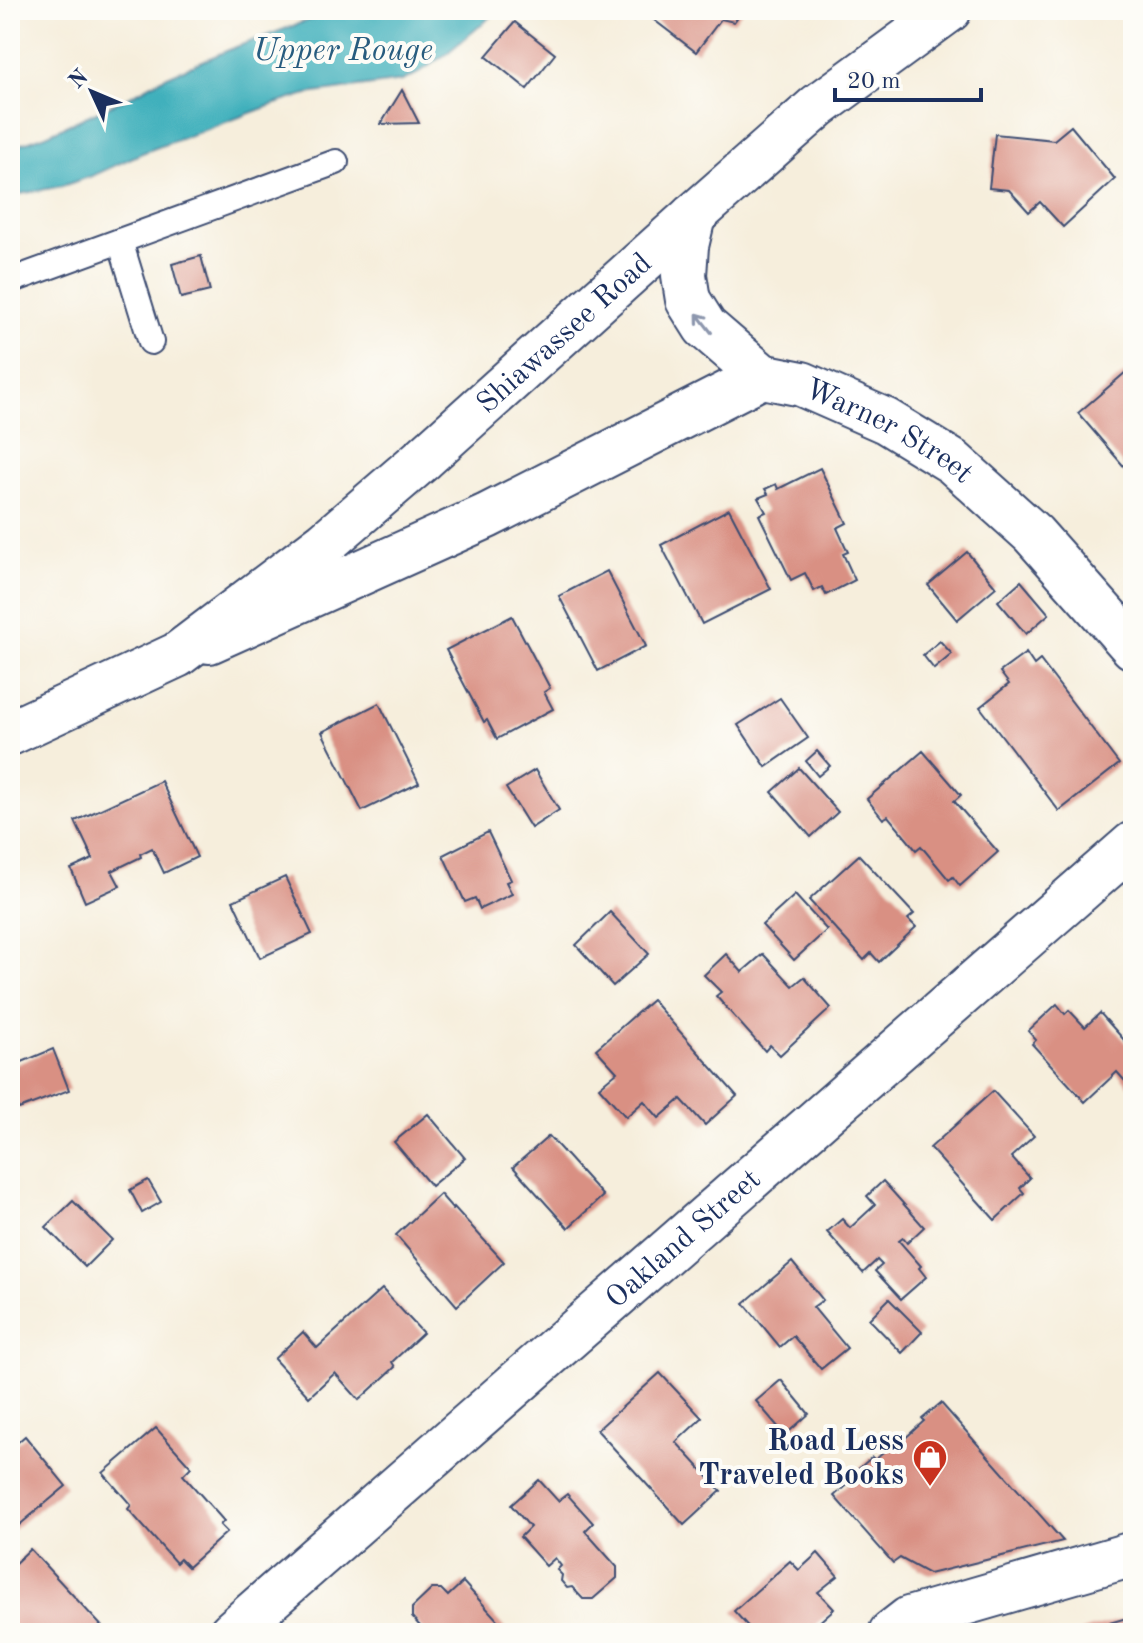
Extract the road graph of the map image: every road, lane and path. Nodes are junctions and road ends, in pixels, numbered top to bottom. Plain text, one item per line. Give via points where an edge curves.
1 (949, 10) edge
2 (336, 162) dead end
3 (693, 216) junction
4 (120, 241) junction
5 (10, 281) edge
6 (151, 342) dead end
7 (762, 376) junction
8 (1133, 647) edge
9 (177, 655) junction
10 (10, 733) edge
11 (1133, 844) edge
12 (1133, 1554) edge
13 (904, 1628) edge
14 (231, 1633) edge

1 - 3 street, Shiawassee Road via 818,106
2 - 4 lane
7 -> 3 street, Warner Street via 705,327 688,300 684,275
3 - 9 street, Shiawassee Road via 325,543
4 - 5 lane
4 - 6 lane
7 - 8 street, Warner Street via 802,384 886,421 953,462 1033,534
7 - 9 street, Shiawassee Road via 487,516
9 - 10 street, Shiawassee Road
11 - 14 street, Oakland Street
12 - 13 street

